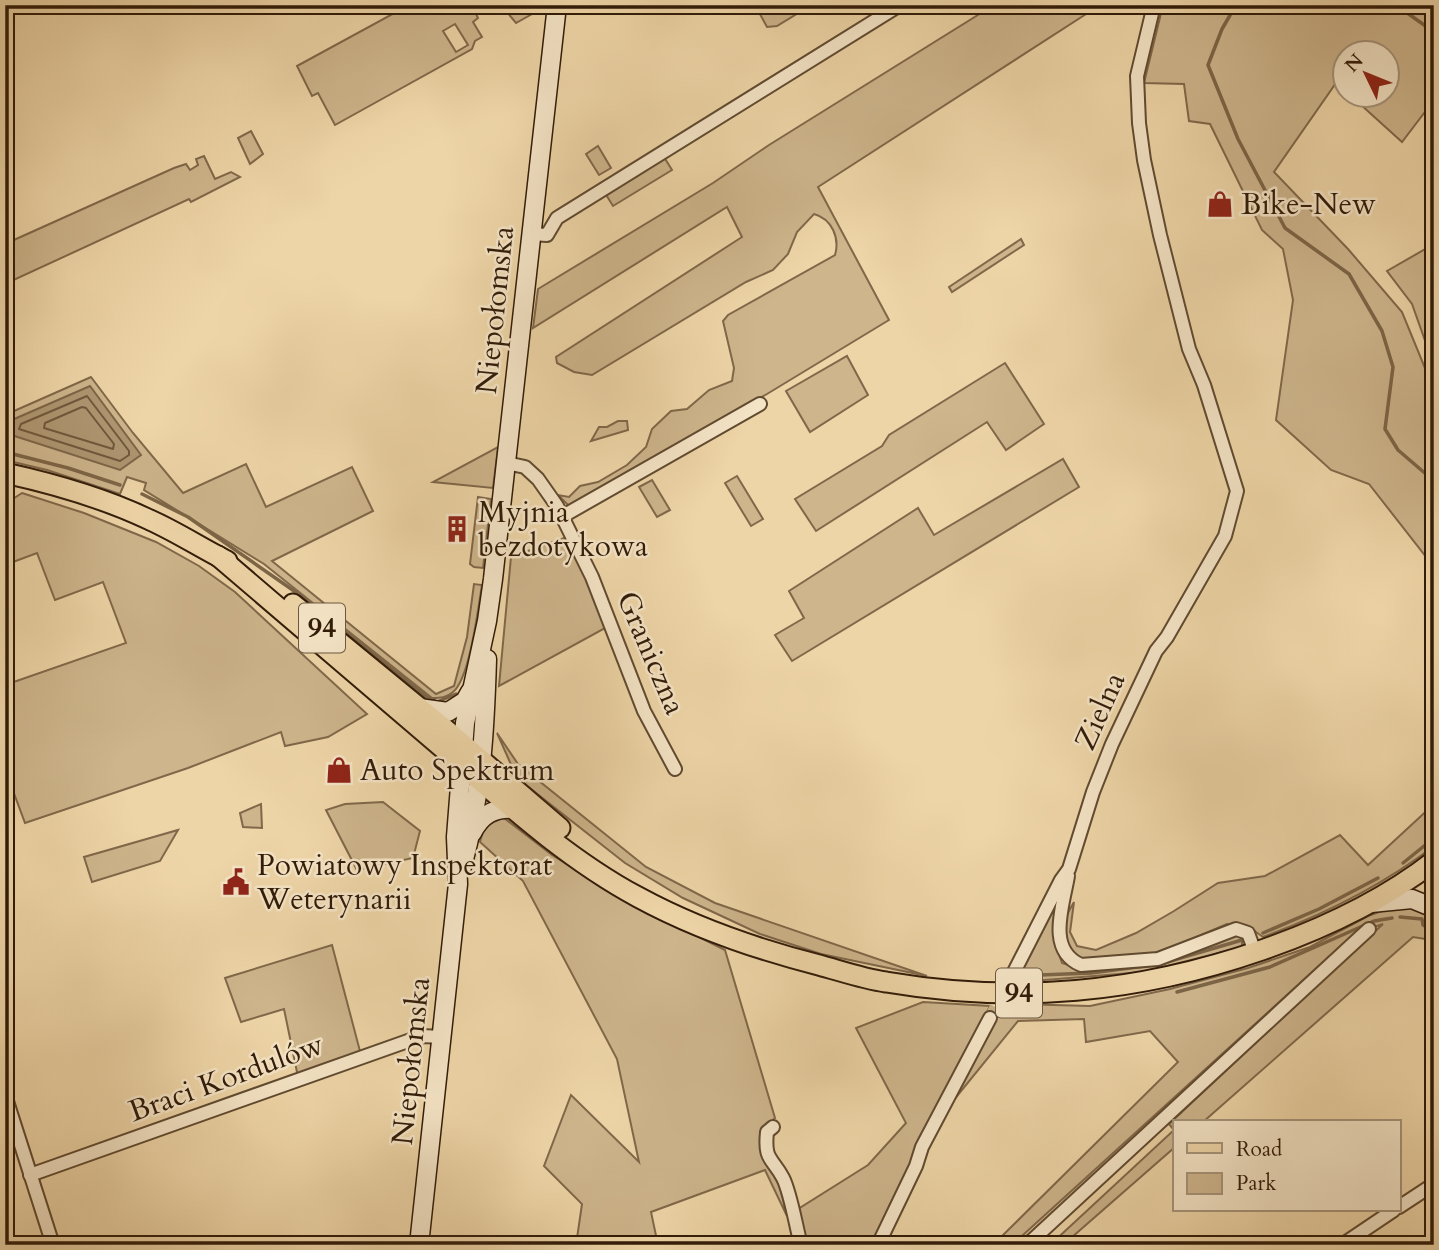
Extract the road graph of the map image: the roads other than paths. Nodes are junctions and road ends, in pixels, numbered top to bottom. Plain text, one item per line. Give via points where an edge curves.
1 (556, 5) edge
2 (900, 5) edge
3 (1154, 5) edge
4 (531, 234) junction
5 (760, 404) dead end
6 (506, 463) junction
7 (5, 473) edge
8 (562, 516) junction
9 (218, 556) junction
10 (488, 621) junction
11 (473, 685) junction
12 (419, 708) junction
13 (485, 725) junction
14 (463, 755) junction
15 (675, 769) dead end
16 (480, 770) junction
17 (511, 788) junction
18 (514, 808) junction
19 (471, 837) junction
20 (1432, 866) edge
21 (1069, 869) junction
22 (458, 884) junction
23 (1364, 904) junction
24 (1434, 908) edge
25 (1369, 929) dead end
26 (1255, 952) junction
27 (782, 956) junction
28 (1013, 974) tunnel mouth
29 (990, 1018) tunnel mouth
30 (441, 1037) junction
31 (5, 1094) edge
32 (773, 1127) dead end
33 (30, 1175) junction
34 (1434, 1184) edge
35 (1400, 1206) edge
36 (1391, 1212) edge
37 (53, 1245) edge
38 (419, 1245) edge
39 (801, 1245) edge
40 (878, 1245) edge
41 (1027, 1245) edge
42 (1342, 1245) edge

1 - 4 main road, Niepołomska
2 - 4 street via 557,218 547,235
3 - 21 street, Zielna via 1138,76 1144,160 1189,349 1233,473 1237,497 1225,536 1156,651 1132,701 1093,792
4 - 6 main road, Niepołomska
5 - 8 street
6 - 8 street, Graniczna via 525,467 538,479
6 - 10 main road, Niepołomska
7 - 9 main road, 94 via 103,500
8 - 15 street, Graniczna via 592,577 644,711
9 - 12 main road, 94 via 285,598
9 - 14 main road, 94
10 - 11 main road, Niepołomska
10 - 13 main road, Niepołomska
11 - 12 main road via 465,701 448,712
11 - 14 main road, Niepołomska
12 - 14 main road, 94
13 - 16 main road, Niepołomska
13 - 17 main road
14 - 16 main road, 94
14 - 22 main road, Niepołomska via 456,837
16 - 17 main road, 94
16 - 18 main road, 94
16 - 19 main road, Niepołomska
17 - 27 main road, 94 via 636,883
18 - 19 main road via 492,811 477,823
18 - 27 main road, 94 via 638,897 722,937
19 - 22 main road, Niepołomska
20 - 23 main road, 94
21 - 26 street via 1059,933 1072,961 1081,965 1158,959 1236,929 1248,933
21 - 28 street, Zielna
22 - 30 main road, Niepołomska
23 - 24 main road via 1412,899
23 - 26 main road, 94
25 - 41 street
26 - 27 main road, 94 via 1115,987 993,994 885,982
29 - 40 street via 922,1147
30 - 33 street, Braci Kordulów via 422,1035
30 - 38 main road, Niepołomska
31 - 33 street
32 - 39 street via 767,1132 765,1148 783,1179
33 - 37 street
34 - 35 street
36 - 42 street

